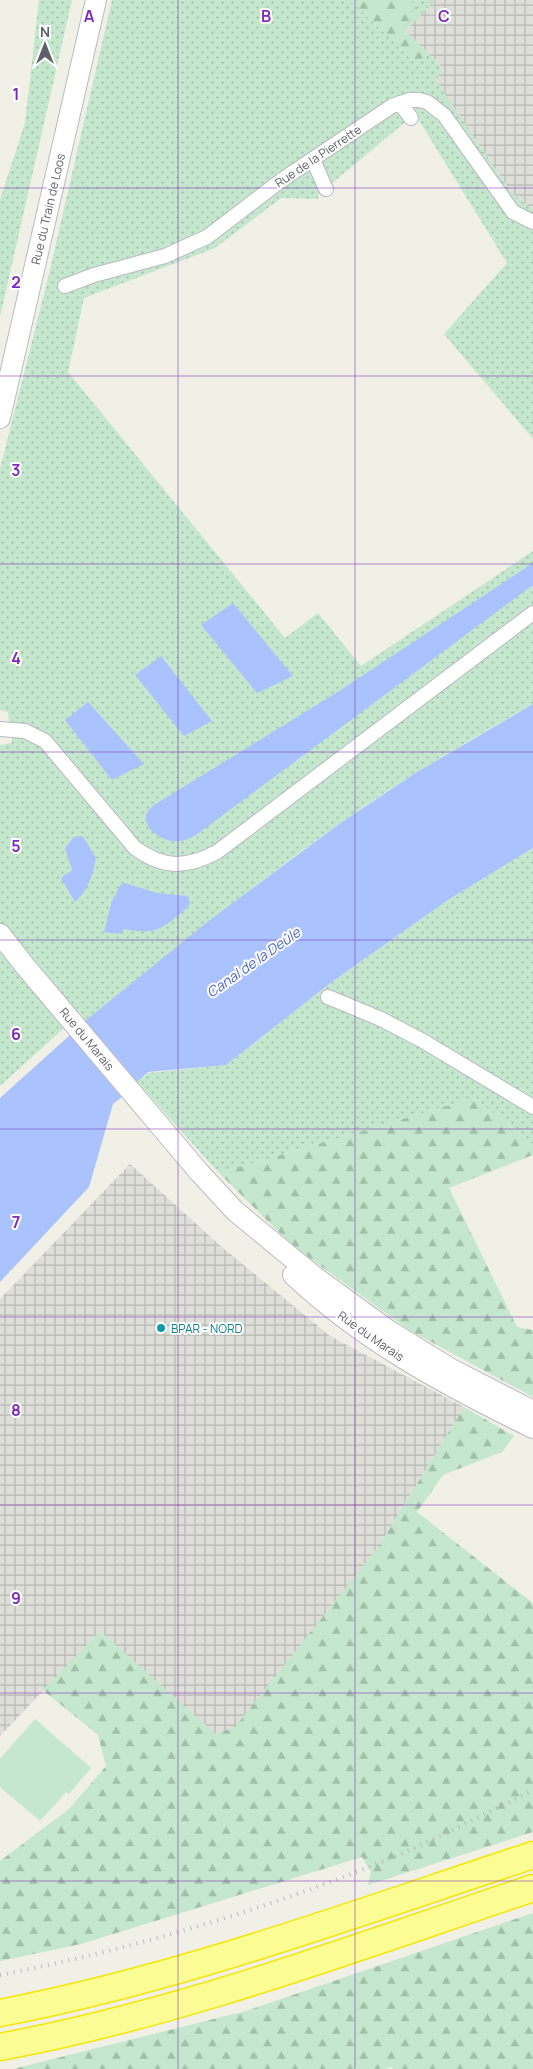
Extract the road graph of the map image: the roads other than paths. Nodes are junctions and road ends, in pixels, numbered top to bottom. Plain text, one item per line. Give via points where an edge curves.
1 (96, 0) edge
2 (400, 103) junction
3 (411, 118) dead end
4 (313, 160) junction
5 (326, 189) dead end
6 (533, 222) edge
7 (65, 286) dead end
8 (0, 418) edge
9 (533, 613) edge
10 (0, 729) edge
11 (16, 731) junction
12 (0, 736) edge
13 (0, 934) edge
14 (328, 997) dead end
15 (533, 1107) edge
16 (235, 1211) junction
17 (533, 1411) edge
18 (533, 1428) edge
19 (533, 1855) edge
20 (533, 1888) edge
21 (0, 2013) edge
22 (0, 2047) edge

1 - 8 street, Rue du Train de Loos
2 - 3 street
2 - 4 street, Rue de la Pierrette
2 - 6 street, Rue de la Pierrette via 420,100 444,115 513,212
4 - 5 street
4 - 7 street, Rue de la Pierrette via 207,237 165,256
9 - 11 street via 217,852 185,864 165,864 135,848 52,747 33,734
10 - 11 street
11 - 12 street
13 - 16 street, Rue du Marais
14 - 15 street via 423,1041
16 - 17 street, Rue du Marais via 315,1277 382,1326 453,1370
16 - 18 street, Rue du Marais via 281,1263 361,1330 451,1387
19 - 21 highway via 205,1962 93,1994
20 - 22 highway via 227,1990 85,2029

